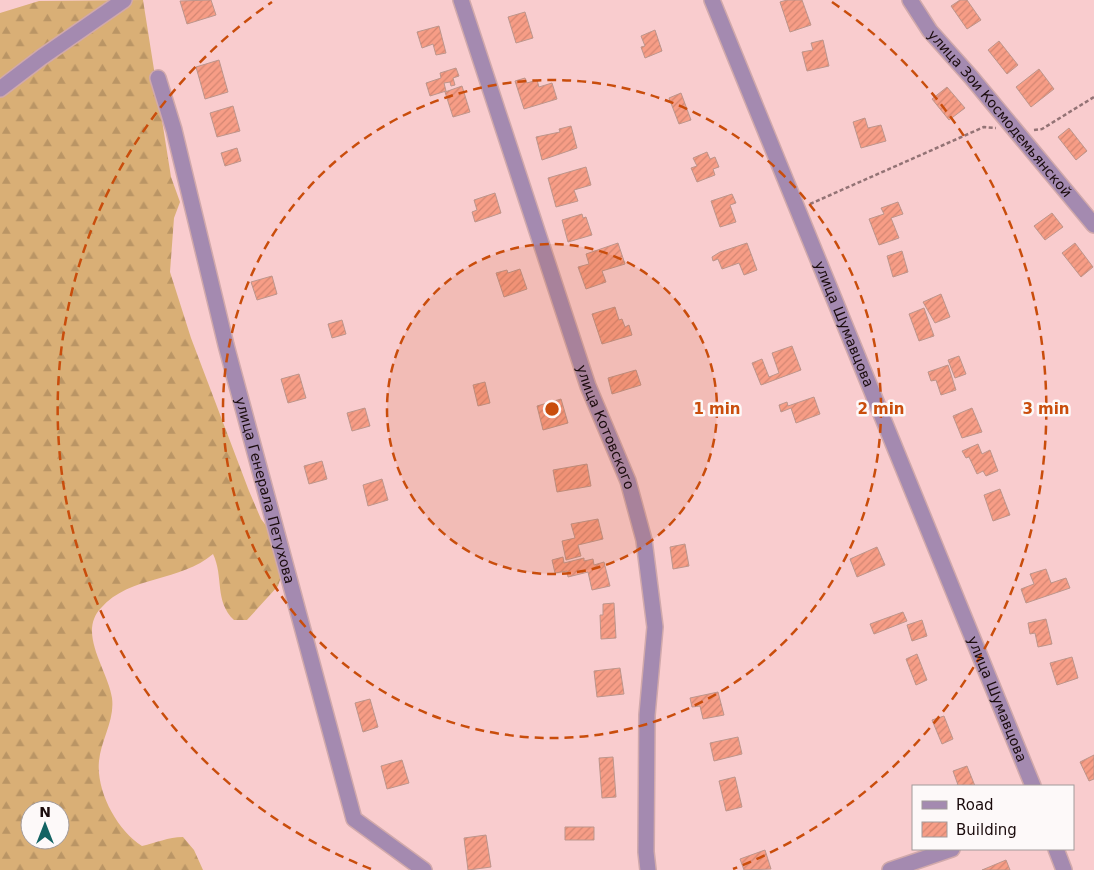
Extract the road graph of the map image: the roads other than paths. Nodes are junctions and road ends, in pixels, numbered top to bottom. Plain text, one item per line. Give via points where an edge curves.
1 (124, 0) edge
2 (461, 0) edge
3 (712, 0) edge
4 (910, 0) edge
5 (158, 78) dead end
6 (0, 90) edge
7 (1094, 225) edge
8 (1033, 785) edge
9 (949, 850) edge
10 (1056, 850) edge
11 (424, 870) edge
12 (648, 870) edge
13 (890, 870) edge
14 (1064, 870) edge

1 - 6 street
2 - 12 street, улица Котовского via 588,386 628,481 644,540 656,627 648,715
3 - 8 street, улица Шумавцова
4 - 7 street, улица Зои Космодемьянской via 930,31
5 - 11 street, улица Генерала Петухова via 174,130 226,345 354,819
9 - 13 street
10 - 14 street

